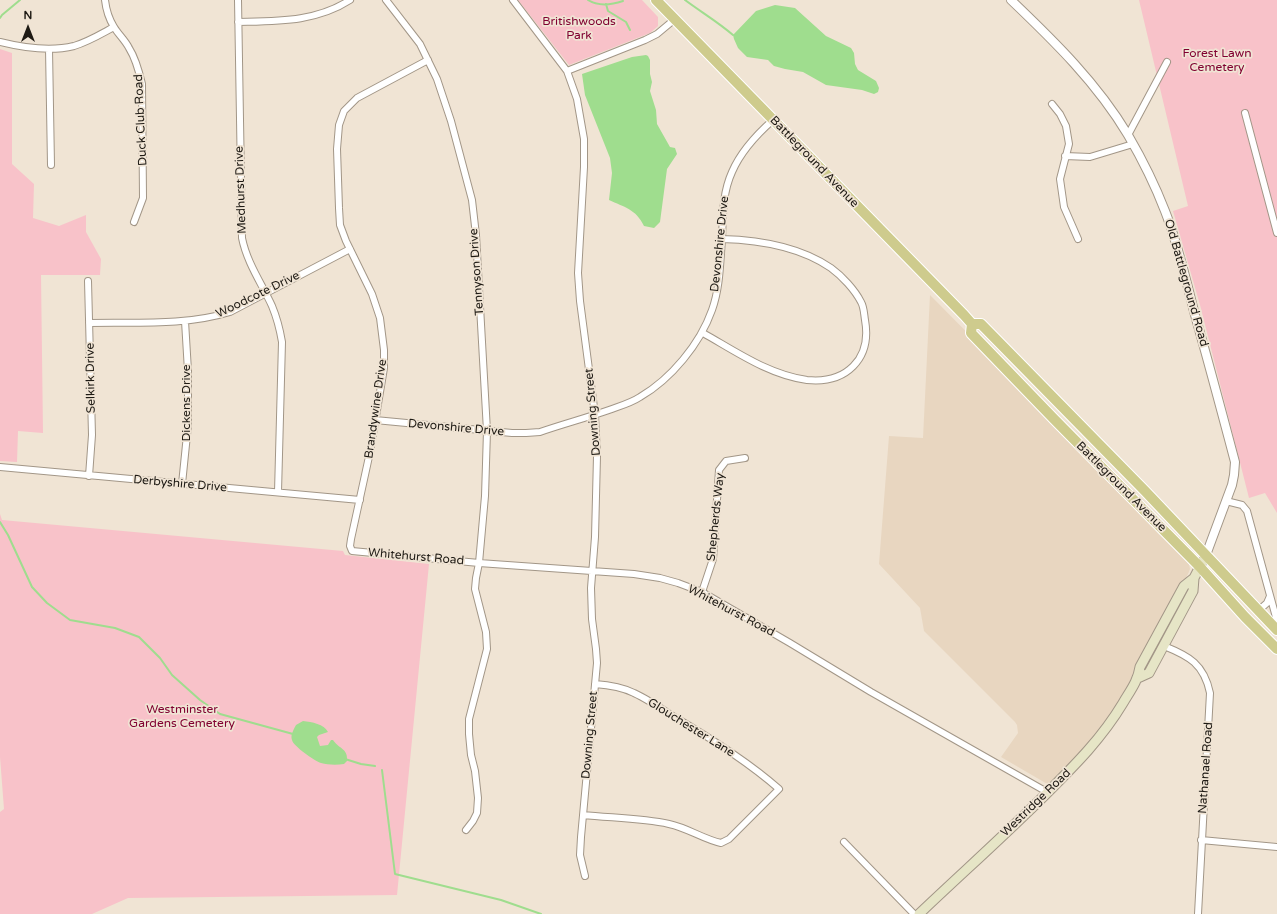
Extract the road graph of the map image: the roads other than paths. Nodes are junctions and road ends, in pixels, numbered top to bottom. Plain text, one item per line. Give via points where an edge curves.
1 (105, 0) edge
2 (238, 0) edge
3 (350, 0) edge
4 (386, 0) edge
5 (513, 0) edge
6 (656, 0) edge
7 (1011, 0) edge
8 (675, 19) junction
9 (238, 22) junction
10 (114, 27) junction
11 (0, 42) edge
12 (49, 49) junction
13 (428, 60) junction
14 (1166, 62) dead end
15 (567, 71) junction
16 (1052, 104) dead end
17 (1245, 113) dead end
18 (773, 120) junction
19 (1128, 135) junction
20 (1133, 144) junction
21 (1065, 156) junction
22 (52, 165) dead end
23 (134, 222) dead end
24 (1277, 233) edge
25 (722, 239) junction
26 (1078, 239) dead end
27 (350, 249) junction
28 (88, 281) dead end
29 (266, 293) junction
30 (185, 321) junction
31 (89, 323) junction
32 (972, 324) junction
33 (703, 333) junction
34 (1045, 410) junction
35 (595, 415) junction
36 (375, 420) junction
37 (1078, 422) junction
38 (487, 431) junction
39 (745, 458) dead end
40 (0, 467) edge
41 (89, 476) junction
42 (182, 484) junction
43 (278, 492) junction
44 (360, 500) junction
45 (1226, 501) junction
46 (352, 551) joint
47 (1206, 555) junction
48 (479, 563) junction
49 (1200, 567) junction
50 (592, 570) junction
51 (1194, 578) junction
52 (702, 592) junction
53 (1270, 596) junction
54 (1258, 611) junction
55 (1277, 621) edge
56 (1277, 630) edge
57 (1164, 646) junction
58 (1277, 649) edge
59 (1138, 678) junction
60 (595, 684) junction
61 (1047, 792) junction
62 (583, 815) junction
63 (466, 830) dead end
64 (1201, 840) junction
65 (844, 842) dead end
66 (1277, 847) edge
67 (585, 876) dead end
68 (914, 914) edge
69 (918, 914) edge
70 (1198, 914) edge

1 - 10 street, Duck Club Road
2 - 9 street, Medhurst Drive
3 - 9 street via 326,12 298,20
4 - 13 street, Tennyson Drive via 420,44
5 - 15 street, Downing Street
6 - 8 main road, Battleground Avenue
7 - 19 street, Old Battleground Road via 1084,74
8 - 15 street via 658,34
8 - 18 main road, Battleground Avenue
9 - 29 street, Medhurst Drive via 241,228 244,247
10 - 12 street via 74,46
10 - 23 street, Duck Club Road via 133,56 142,84 143,198
11 - 12 street
12 - 22 street
13 - 27 street, Brandywine Drive via 357,98 341,118 337,134 339,218
13 - 38 street, Tennyson Drive via 451,121 472,200
14 - 19 street
15 - 35 street, Downing Street via 578,99 584,139 578,273
16 - 21 street via 1066,126 1069,144
17 - 24 street
18 - 25 street, Devonshire Drive via 757,134 731,172 724,194
18 - 32 main road, Battleground Avenue
19 - 20 street, Old Battleground Road
20 - 21 street via 1090,157
20 - 45 street, Old Battleground Road via 1165,211 1235,462
21 - 26 street via 1060,179 1064,207
25 - 33 street, Devonshire Drive via 716,291
25 - 33 street via 765,242 792,249 832,269 849,285 862,303 866,345 858,362 841,375 825,380 808,380 767,368
27 - 29 street, Woodcote Drive
27 - 36 street, Brandywine Drive via 368,282 382,330 384,365
28 - 31 street, Selkirk Drive
29 - 30 street, Woodcote Drive via 230,312 212,318
29 - 43 street, Medhurst Drive via 277,318 282,342
30 - 31 street, Woodcote Drive
30 - 42 street, Dickens Drive via 188,425
31 - 41 street, Selkirk Drive via 92,435
32 - 34 main road, Battleground Avenue via 971,333
32 - 37 main road, Battleground Avenue via 981,324
33 - 35 street, Devonshire Drive via 681,362 654,388 639,398
34 - 37 main road via 1056,409 1068,421
34 - 49 main road, Battleground Avenue
35 - 38 street, Devonshire Drive via 540,432
35 - 50 street, Downing Street via 597,456
36 - 38 street, Devonshire Drive
36 - 44 street, Brandywine Drive
37 - 47 main road, Battleground Avenue
38 - 48 street, Tennyson Drive
39 - 52 street, Shepherds Way via 726,461 719,470 713,559
40 - 41 street, Derbyshire Drive
41 - 42 street, Derbyshire Drive
42 - 43 street, Derbyshire Drive
43 - 44 street, Derbyshire Drive
44 - 46 street, Brandywine Drive via 351,539
45 - 47 street, Westridge Road
45 - 53 street via 1246,508
46 - 48 street, Whitehurst Road
47 - 49 main road, Westridge Road
47 - 54 main road, Battleground Avenue
48 - 50 street, Whitehurst Road
48 - 63 street, Tennyson Drive via 475,589 486,632 487,650 469,719 470,755 478,798 477,812
49 - 51 main road, Westridge Road
49 - 58 main road, Battleground Avenue
50 - 52 street, Whitehurst Road via 660,578
50 - 60 street, Downing Street
51 - 57 main road, Westridge Road via 1193,591
51 - 59 main road, Westridge Road via 1184,586 1140,667
52 - 61 street, Whitehurst Road
53 - 54 street via 1267,603
53 - 55 street
54 - 56 main road, Battleground Avenue
57 - 59 main road, Westridge Road via 1149,673
57 - 64 street, Nathanael Road via 1198,664 1210,693
59 - 61 main road, Westridge Road via 1117,714 1097,741
60 - 62 street, Downing Street
60 - 62 street, Glouchester Lane via 614,686 634,693 737,756 780,789 729,839 721,843 668,824
61 - 69 main road, Westridge Road
62 - 67 street, Downing Street via 580,855
64 - 66 street
64 - 70 street, Nathanael Road
65 - 68 street

